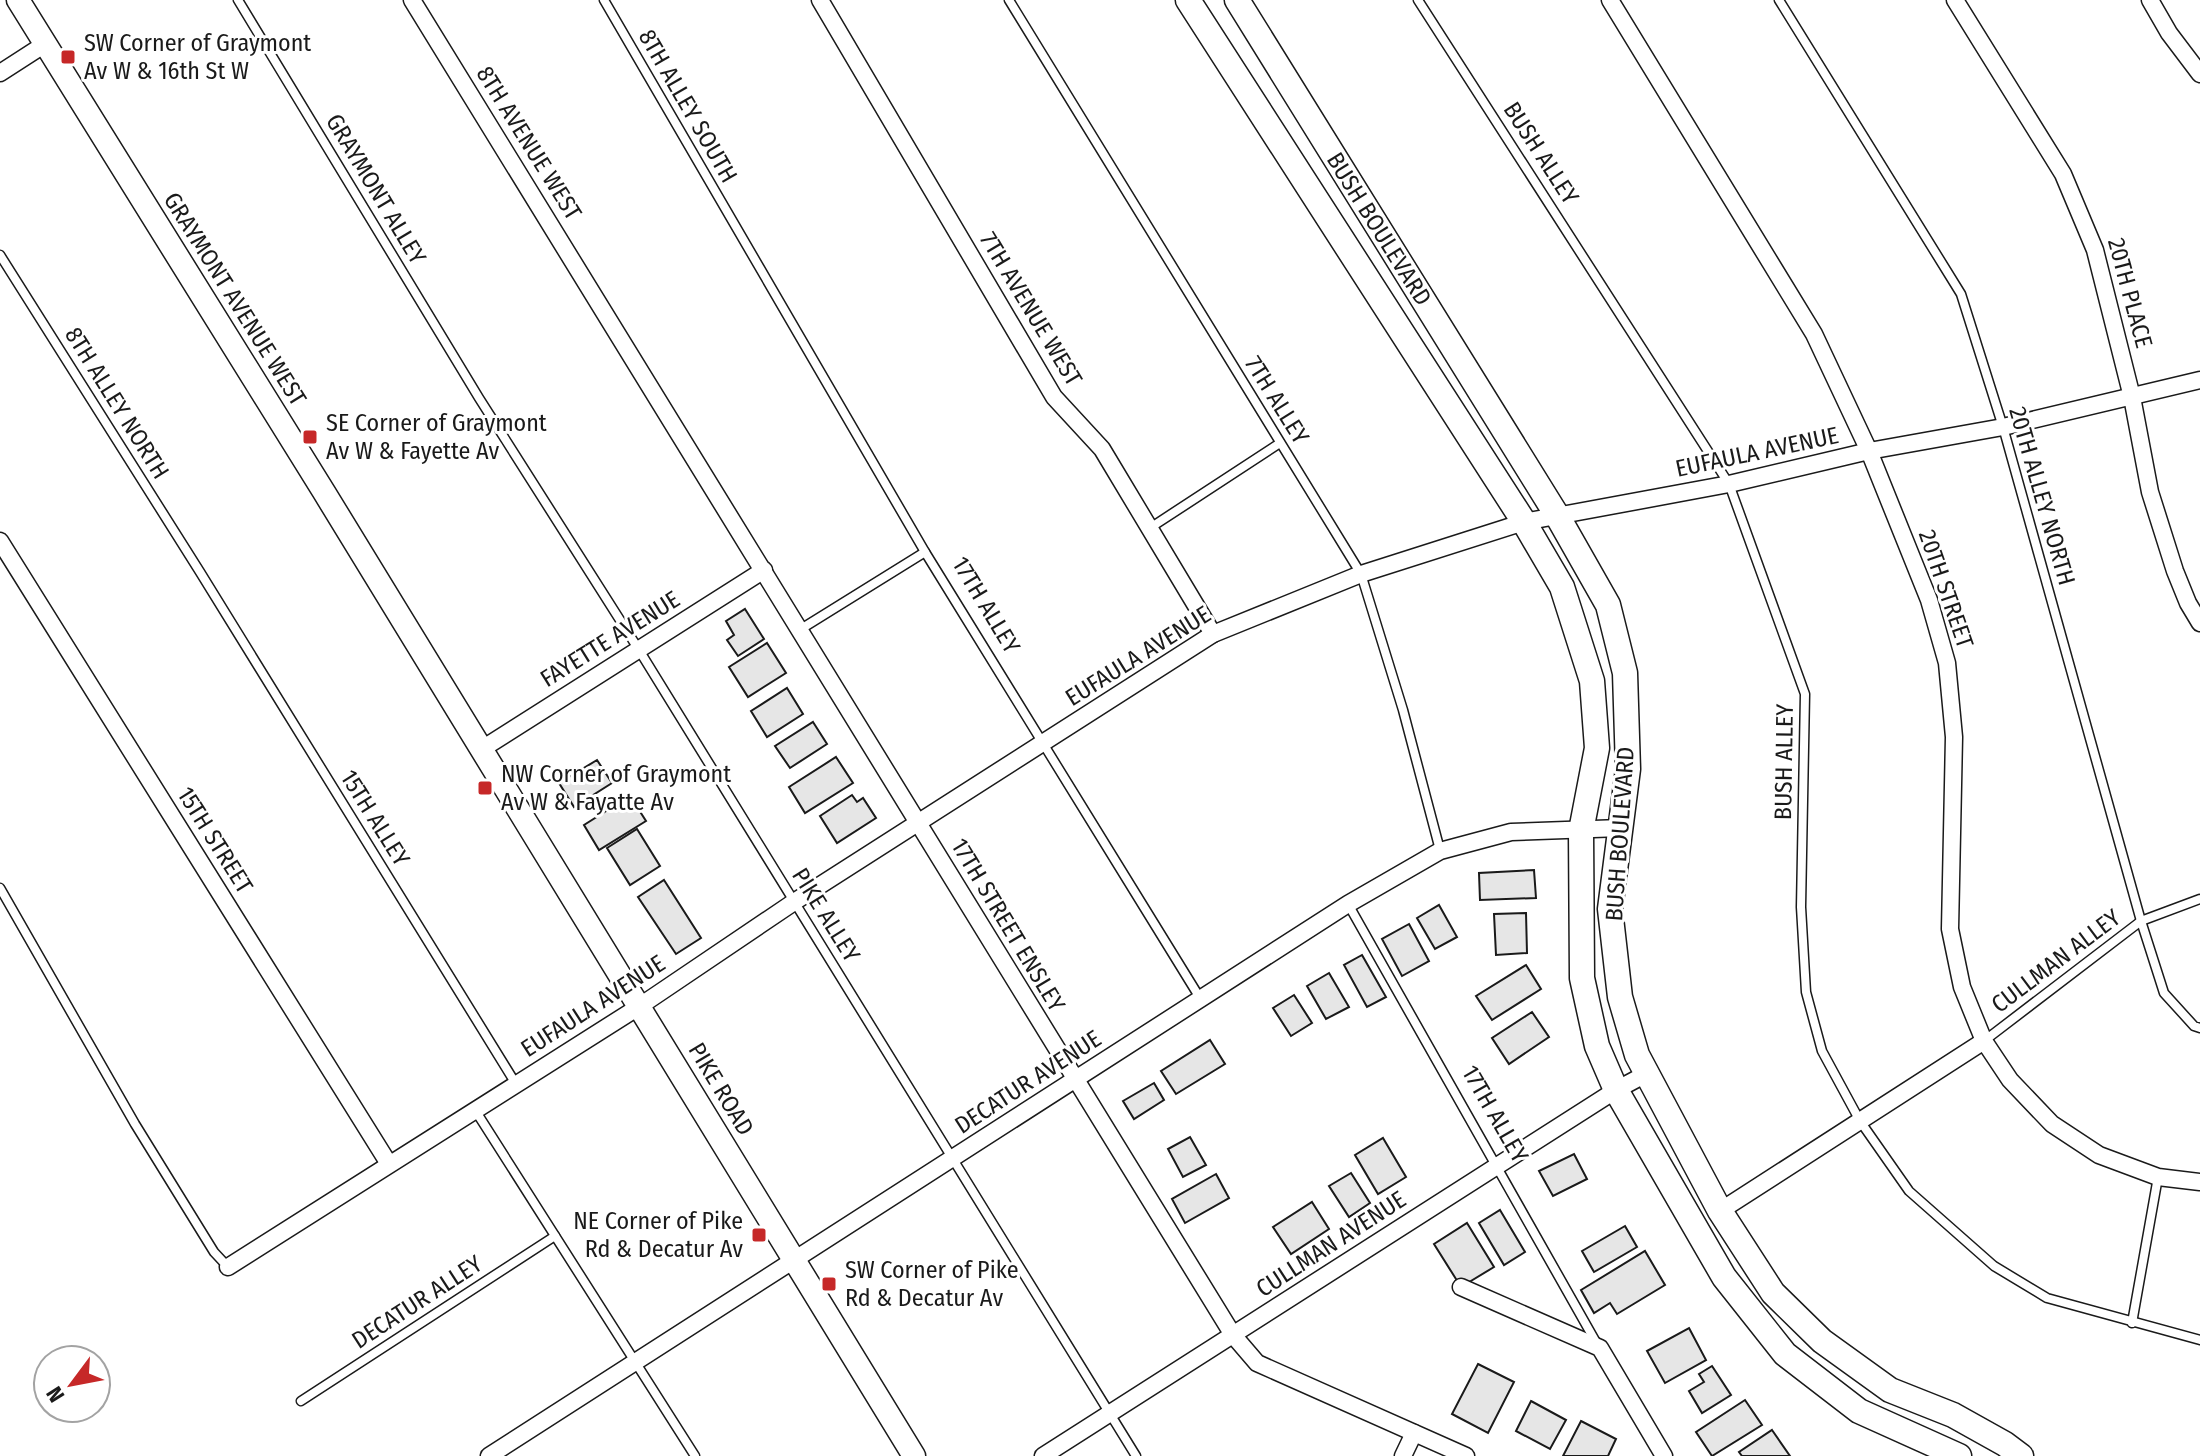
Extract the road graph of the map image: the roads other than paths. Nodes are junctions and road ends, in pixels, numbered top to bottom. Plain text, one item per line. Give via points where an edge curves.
1 (18, 0) edge
2 (238, 0) edge
3 (412, 0) edge
4 (604, 0) edge
5 (820, 0) edge
6 (1009, 0) edge
7 (1188, 0) edge
8 (1237, 0) edge
9 (1418, 0) edge
10 (1610, 0) edge
11 (1779, 0) edge
12 (1955, 0) edge
13 (2150, 0) edge
14 (45, 44) junction
15 (0, 73) edge
16 (2200, 74) edge
17 (738, 231) joint
18 (0, 255) edge
19 (605, 312) joint
20 (2200, 380) edge
21 (2132, 397) junction
22 (479, 398) joint
23 (2003, 427) junction
24 (1280, 443) junction
25 (1869, 451) junction
26 (1729, 484) junction
27 (1558, 517) junction
28 (1524, 522) junction
29 (1149, 528) junction
30 (0, 541) edge
31 (925, 552) junction
32 (764, 570) junction
33 (200, 572) joint
34 (1361, 574) junction
35 (2200, 623) edge
36 (801, 629) junction
37 (1213, 634) junction
38 (639, 650) junction
39 (1042, 744) junction
40 (482, 749) junction
41 (919, 824) junction
42 (1621, 828) junction
43 (1581, 831) junction
44 (1440, 851) junction
45 (0, 888) edge
46 (2200, 899) edge
47 (794, 902) junction
48 (1348, 904) junction
49 (2141, 921) junction
50 (1200, 998) junction
51 (640, 1006) junction
52 (2200, 1028) edge
53 (1984, 1041) junction
54 (1646, 1074) junction
55 (1075, 1080) junction
56 (516, 1084) junction
57 (1616, 1090) junction
58 (475, 1110) junction
59 (1860, 1121) junction
60 (953, 1158) junction
61 (389, 1164) junction
62 (1497, 1166) junction
63 (2158, 1177) junction
64 (2200, 1182) edge
65 (1720, 1211) junction
66 (555, 1236) junction
67 (794, 1259) junction
68 (228, 1267) joint
69 (1461, 1287) dead end
70 (2132, 1323) junction
71 (1233, 1335) junction
72 (2200, 1340) edge
73 (1600, 1348) junction
74 (635, 1362) junction
75 (301, 1401) dead end
76 (1111, 1413) junction
77 (1414, 1433) junction
78 (489, 1456) edge
79 (695, 1456) edge
80 (914, 1456) edge
81 (1043, 1456) edge
82 (1136, 1456) edge
83 (1403, 1456) edge
84 (1466, 1456) edge
85 (1664, 1456) edge
86 (1959, 1456) edge
87 (2021, 1456) edge

1 - 14 street, GRAYMONT AVENUE WEST
2 - 22 lane, GRAYMONT ALLEY
3 - 19 street, 8TH AVENUE WEST
4 - 17 lane, 8TH ALLEY SOUTH
5 - 29 street, 7TH AVENUE WEST via 1054,397 1102,449
6 - 24 lane, 7TH ALLEY
7 - 28 main road, BUSH BOULEVARD
8 - 27 main road, BUSH BOULEVARD
9 - 26 lane, BUSH ALLEY
10 - 25 street, 20TH STREET via 1814,334
11 - 23 lane, 20TH ALLEY NORTH via 1961,294
12 - 21 street, 20TH PLACE via 2063,174 2095,250
13 - 16 street
14 - 15 street
14 - 40 street, GRAYMONT AVENUE WEST
17 - 31 lane, 17TH ALLEY
18 - 33 lane, 8TH ALLEY NORTH
19 - 32 street, 17TH STREET ENSLEY
20 - 21 street, EUFAULA AVENUE
21 - 23 street, EUFAULA AVENUE
21 - 35 street, 20TH PLACE via 2150,492 2175,571
22 - 38 lane, PIKE ALLEY
23 - 25 street, EUFAULA AVENUE
23 - 49 lane, 20TH ALLEY NORTH
24 - 29 lane
24 - 34 lane, 7TH ALLEY
25 - 26 street, EUFAULA AVENUE
25 - 53 street, 20TH STREET via 1929,600 1947,663 1954,737 1950,929 1962,987
26 - 27 street, EUFAULA AVENUE
26 - 59 lane, BUSH ALLEY via 1805,694 1801,907 1806,992 1822,1051
27 - 28 street, EUFAULA AVENUE
27 - 42 main road, BUSH BOULEVARD via 1608,605 1625,673 1628,769
28 - 34 street, EUFAULA AVENUE
28 - 43 main road, BUSH BOULEVARD via 1562,587 1592,681 1597,748
29 - 37 street, 7TH AVENUE WEST
30 - 61 street, 15TH STREET
31 - 36 lane
31 - 39 lane, 17TH ALLEY
32 - 36 street, 17TH STREET ENSLEY
32 - 38 street, FAYETTE AVENUE
33 - 56 lane, 15TH ALLEY
34 - 37 street, EUFAULA AVENUE
34 - 44 lane, 7TH ALLEY
36 - 41 street, 17TH STREET ENSLEY
37 - 39 street, EUFAULA AVENUE
38 - 40 street, FAYETTE AVENUE
38 - 47 lane, PIKE ALLEY
39 - 41 street, EUFAULA AVENUE
39 - 50 lane, 17TH ALLEY
40 - 51 street, PIKE ROAD
41 - 47 street, EUFAULA AVENUE
41 - 55 street, 17TH STREET ENSLEY
42 - 43 street, DECATUR AVENUE
42 - 54 main road, BUSH BOULEVARD via 1610,909 1620,997
43 - 44 street, DECATUR AVENUE via 1511,832
43 - 57 main road, BUSH BOULEVARD via 1582,978 1597,1046
44 - 48 street, DECATUR AVENUE
45 - 68 lane via 135,1124
46 - 49 lane, CULLMAN ALLEY
47 - 51 street, EUFAULA AVENUE
47 - 60 lane, PIKE ALLEY
48 - 50 street, DECATUR AVENUE
48 - 62 lane, 17TH ALLEY
49 - 52 lane, 20TH ALLEY NORTH via 2164,993
49 - 53 lane, CULLMAN ALLEY
50 - 55 street, DECATUR AVENUE
51 - 56 street, EUFAULA AVENUE
51 - 67 street, PIKE ROAD
53 - 59 street
53 - 63 street, 20TH STREET via 2010,1080 2052,1124 2099,1155
54 - 57 street, CULLMAN AVENUE
54 - 65 main road, BUSH BOULEVARD
55 - 60 street, DECATUR AVENUE
55 - 71 street, 17TH STREET ENSLEY
56 - 58 street, EUFAULA AVENUE
57 - 62 street, CULLMAN AVENUE
57 - 86 main road, BUSH BOULEVARD via 1724,1277 1785,1354 1859,1411
58 - 61 street, EUFAULA AVENUE
58 - 66 lane
59 - 65 street
59 - 70 lane, BUSH ALLEY via 1909,1191 1994,1266 2047,1298
60 - 67 street, DECATUR AVENUE
60 - 76 lane, PIKE ALLEY
61 - 68 street, EUFAULA AVENUE
62 - 71 street, CULLMAN AVENUE
62 - 73 lane, 17TH ALLEY
63 - 64 street, 20TH STREET
63 - 70 lane
65 - 87 main road, BUSH BOULEVARD via 1773,1293 1822,1341 1890,1390 1953,1415
66 - 74 lane
66 - 75 lane, DECATUR ALLEY
67 - 74 street, DECATUR AVENUE
67 - 80 street, PIKE ROAD
69 - 73 street
70 - 72 lane
71 - 76 street, CULLMAN AVENUE
71 - 77 street, 17TH STREET ENSLEY via 1257,1363
73 - 85 street, 17TH ALLEY
74 - 78 street, DECATUR AVENUE
74 - 79 lane
76 - 81 street, CULLMAN AVENUE
76 - 82 lane, PIKE ALLEY
77 - 83 street
77 - 84 street, 17TH STREET ENSLEY

